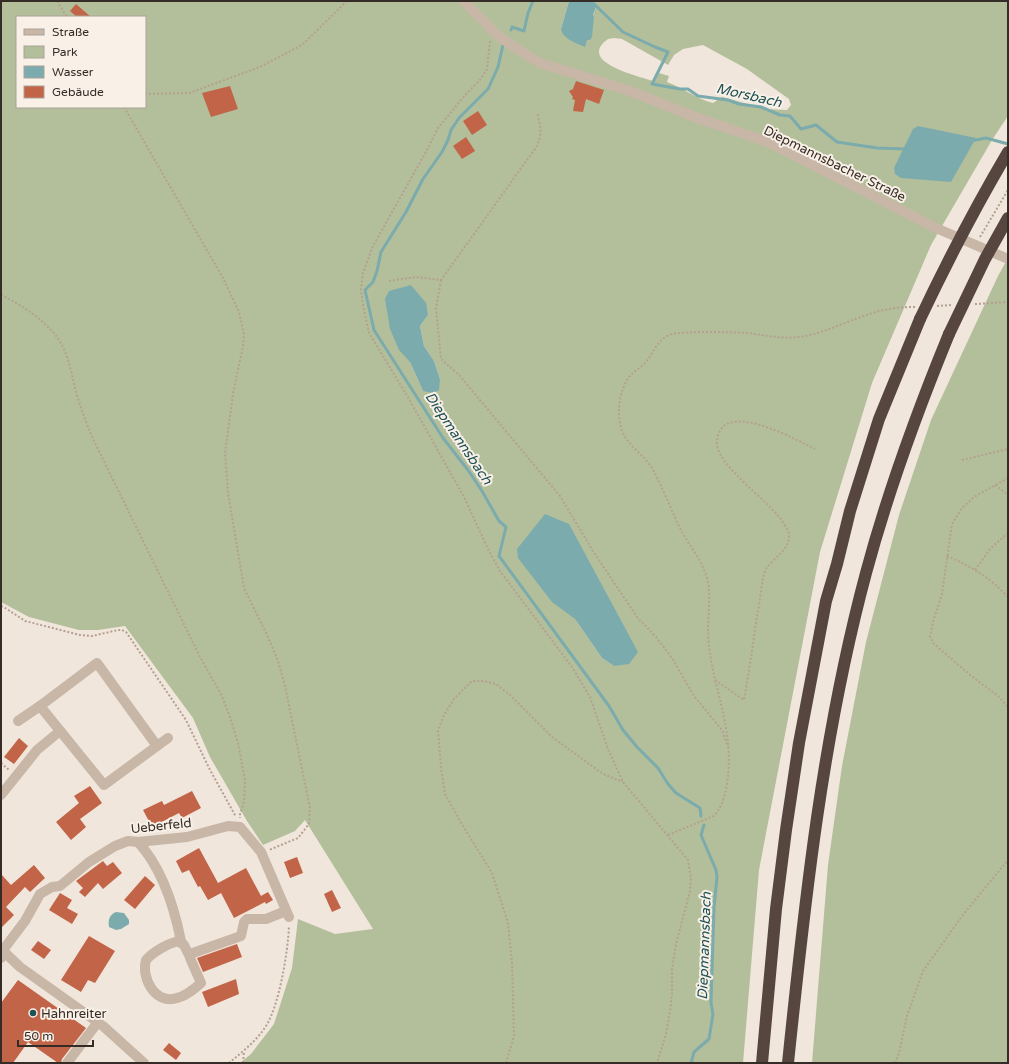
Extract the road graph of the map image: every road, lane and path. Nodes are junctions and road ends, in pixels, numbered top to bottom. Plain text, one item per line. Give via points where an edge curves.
1 (57, 1) edge
2 (347, 1) edge
3 (464, 1) edge
4 (67, 16) edge
5 (490, 30) junction
6 (146, 94) edge
7 (125, 108) edge
8 (538, 113) dead end
9 (1008, 152) edge
10 (1008, 190) edge
11 (1008, 218) edge
12 (975, 245) junction
13 (1008, 259) edge
14 (441, 280) junction
15 (389, 281) dead end
16 (1, 295) edge
17 (1008, 302) edge
18 (972, 304) dead end
19 (958, 305) dead end
20 (920, 306) dead end
21 (935, 306) dead end
22 (815, 449) dead end
23 (1008, 449) edge
24 (962, 460) dead end
25 (1008, 478) edge
26 (995, 485) junction
27 (1008, 495) edge
28 (1008, 533) edge
29 (947, 556) junction
30 (975, 570) junction
31 (1008, 597) edge
32 (1, 606) edge
33 (715, 680) junction
34 (40, 706) junction
35 (1008, 707) edge
36 (18, 721) dead end
37 (60, 730) junction
38 (168, 738) dead end
39 (157, 746) junction
40 (730, 754) junction
41 (623, 782) junction
42 (1, 795) edge
43 (239, 826) junction
44 (668, 836) junction
45 (138, 842) junction
46 (261, 852) junction
47 (1008, 860) edge
48 (287, 914) junction
49 (181, 941) junction
50 (2, 952) edge
51 (190, 955) junction
52 (98, 1022) junction
53 (244, 1051) junction
54 (67, 1063) edge
55 (144, 1063) edge
56 (229, 1063) edge
57 (243, 1063) edge
58 (506, 1063) edge
59 (657, 1063) edge
60 (762, 1063) edge
61 (788, 1063) edge
62 (895, 1063) edge

1 - 4 path
2 - 6 path via 302,45 260,67 189,93
3 - 5 street
5 - 12 street, Diepmannsbacher Straße via 540,63 624,89 768,142 936,228
5 - 41 path via 487,69 438,128 374,246 363,273 360,289 369,333 464,497 500,571 572,667 590,697 608,749
7 - 46 path via 223,278 239,312 242,328 243,346 225,453 228,493 244,588 278,661 310,808 309,824 298,838
8 - 14 path via 541,134 537,146
9 - 60 highway, bridge via 948,260 920,320 878,419 850,511 826,601 799,743 776,909
10 - 12 path
11 - 61 highway, bridge via 949,334 914,420 866,573 833,718 814,832
12 - 13 street, Diepmannsbacher Straße
14 - 15 path via 416,277
14 - 40 path via 436,308 441,359 460,375 560,496 637,617 672,658 694,696 722,730
16 - 43 path via 30,312 57,338 68,360 84,417 94,441 200,657 221,694 238,744 245,781
17 - 18 path
19 - 21 path
20 - 33 path via 876,312 802,337 772,337 732,332 668,336 629,378 622,390 619,414 625,437 653,469 706,576 708,632
22 - 33 path via 761,425 730,422 721,430 717,442 719,455 780,516 790,533 789,543 764,572 744,700
23 - 24 path
25 - 26 path
26 - 27 path
26 - 29 path via 974,497 962,508 952,524
28 - 30 path via 991,548
29 - 30 path
29 - 35 path via 942,594 930,637 934,644 997,695
30 - 31 path
32 - 43 path via 25,621 80,635 92,636 118,630 126,632 186,720
33 - 40 path
34 - 36 street
34 - 37 street
34 - 39 street via 97,663
37 - 39 street via 104,785
37 - 42 street via 37,750
38 - 39 street
40 - 44 path via 725,797 719,811 714,816
41 - 44 path
41 - 58 path via 603,774 552,737 496,684 472,681 454,699 442,720 438,730 445,794 492,874 508,923 514,1036
43 - 45 street, Ueberfeld via 228,826 187,837
43 - 46 street
44 - 59 path via 688,860 691,879 676,944 667,1026
45 - 49 street via 158,872 174,910
45 - 50 street, Ueberfeld via 128,841 115,846 89,862 60,886 52,887 40,894 25,921
46 - 48 street
47 - 62 path via 962,916 923,971 907,1016
48 - 51 street via 266,919 248,919 244,922 241,936
48 - 53 path via 288,939 283,974 273,1013 264,1029
49 - 51 street
49 - 51 street via 163,948 146,960 147,982 157,995 176,999 201,983
50 - 52 street
52 - 54 street
52 - 55 street
53 - 56 path
53 - 57 path

